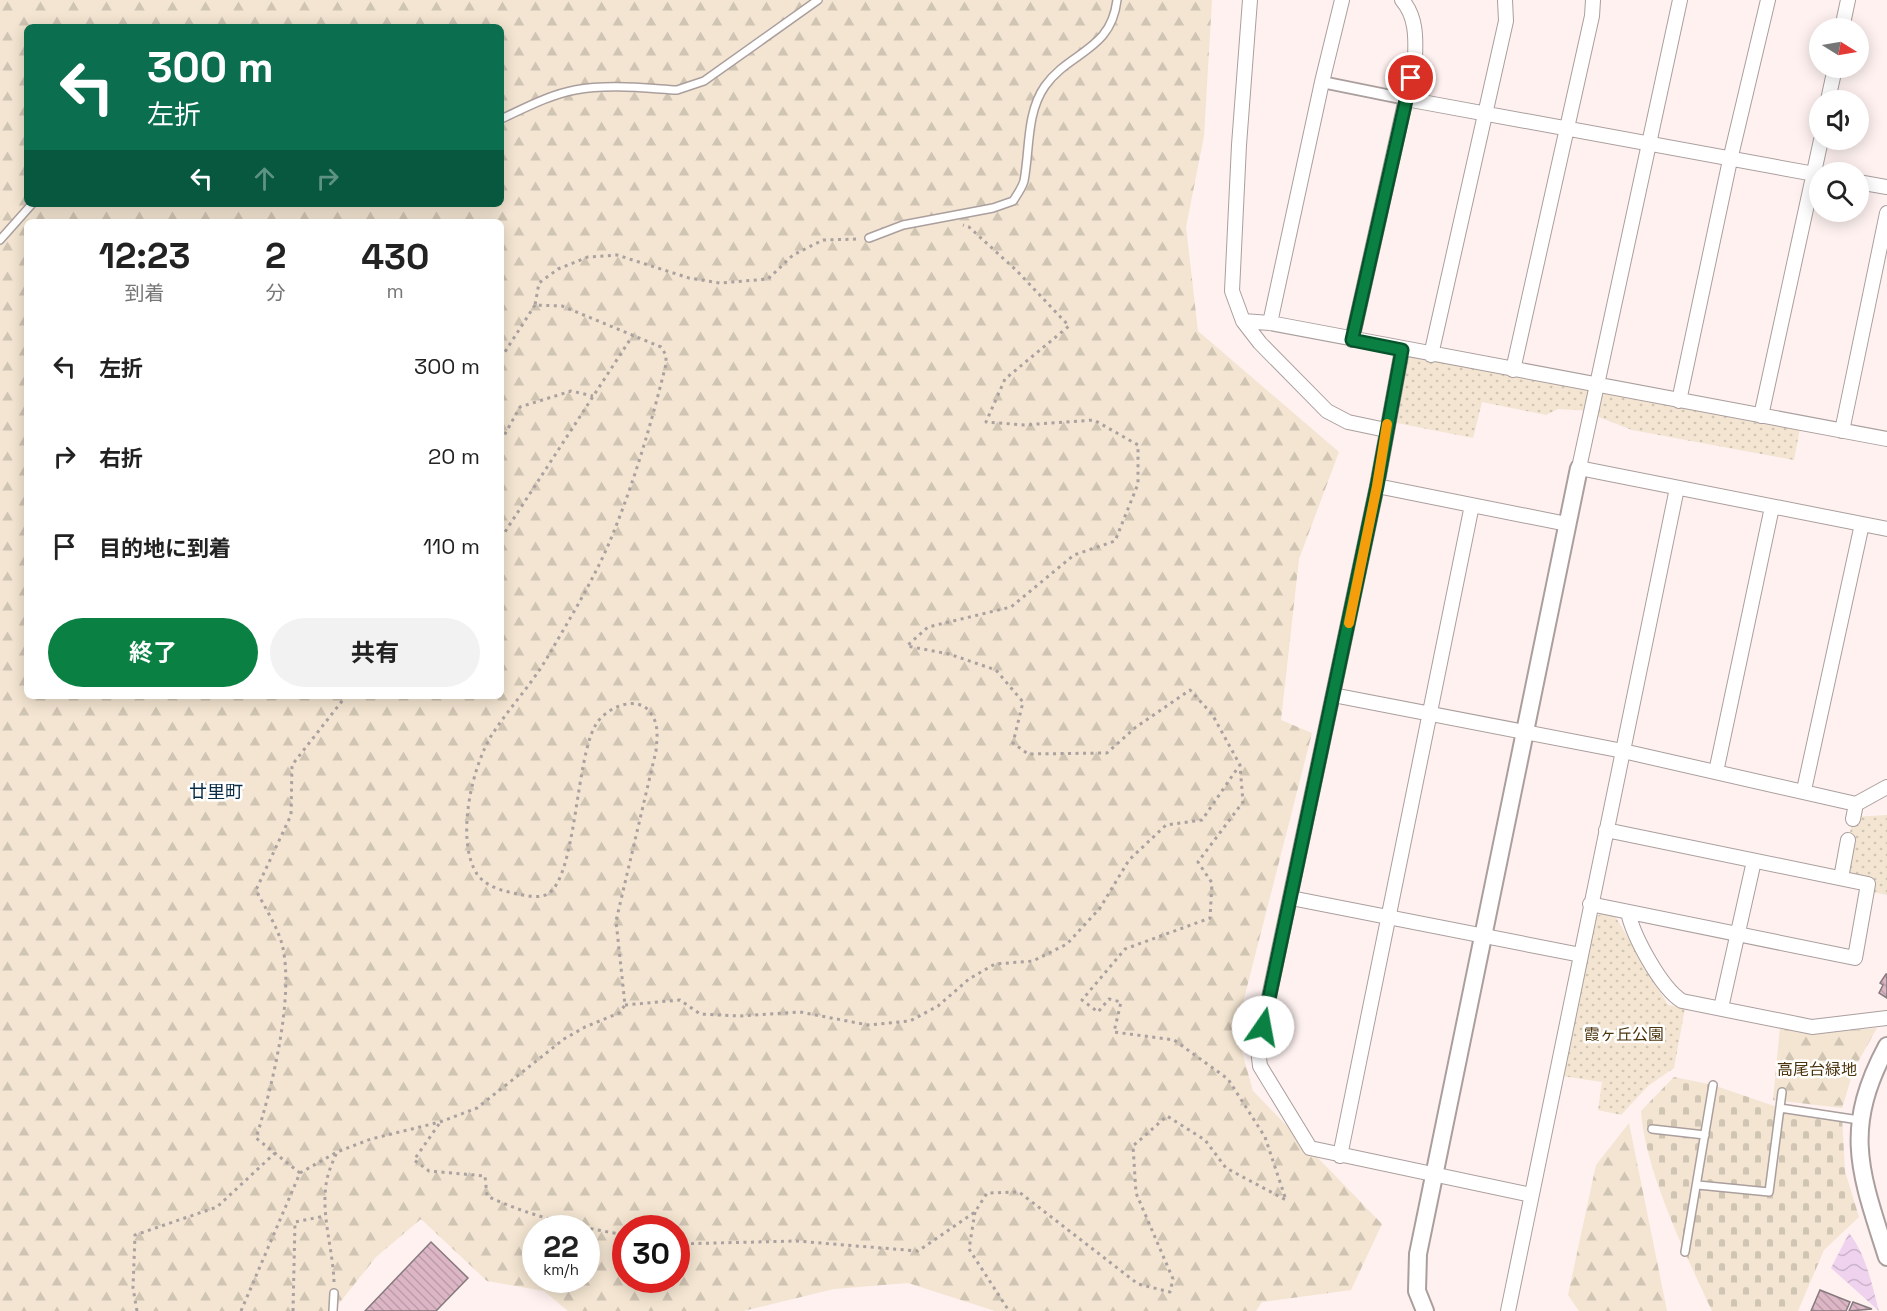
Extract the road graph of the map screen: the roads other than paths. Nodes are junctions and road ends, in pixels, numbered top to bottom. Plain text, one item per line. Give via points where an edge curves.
1 (818, 0) edge
2 (1117, 0) edge
3 (1250, 0) edge
4 (1342, 0) edge
5 (1402, 0) edge
6 (1505, 0) edge
7 (1593, 0) edge
8 (1680, 0) edge
9 (1768, 0) edge
10 (1848, 0) edge
11 (1844, 18) edge
12 (1322, 82) junction
13 (1406, 99) junction
14 (1485, 114) junction
15 (504, 118) edge
16 (1567, 130) junction
17 (1649, 145) junction
18 (1730, 160) junction
19 (1809, 173) edge
20 (1869, 184) edge
21 (1887, 188) edge
22 (29, 207) edge
23 (1809, 209) edge
24 (1887, 213) edge
25 (869, 238) road end
26 (0, 240) edge
27 (1243, 321) junction
28 (1270, 323) junction
29 (1352, 340) junction
30 (1402, 350) junction
31 (1431, 355) junction
32 (1513, 370) junction
33 (1597, 386) junction
34 (1679, 401) junction
35 (1761, 416) junction
36 (1386, 430) junction
37 (1842, 431) junction
38 (1887, 439) edge
39 (1579, 468) junction
40 (1377, 486) junction
41 (1677, 488) junction
42 (1472, 505) junction
43 (1772, 507) junction
44 (1567, 524) junction
45 (1862, 524) junction
46 (1887, 529) edge
47 (1334, 694) junction
48 (1430, 712) junction
49 (1526, 731) junction
50 (1623, 751) junction
51 (1716, 772) junction
52 (1887, 787) edge
53 (1804, 790) junction
54 (1856, 804) junction
55 (1853, 819) dead end
56 (1606, 830) junction
57 (1848, 840) dead end
58 (1754, 861) junction
59 (1841, 878) junction
60 (1291, 898) junction
61 (1590, 904) junction
62 (1628, 912) junction
63 (1387, 917) junction
64 (1738, 935) junction
65 (1485, 936) junction
66 (1581, 955) junction
67 (1721, 1008) junction
68 (1887, 1018) edge
69 (1887, 1046) edge
70 (1882, 1063) edge
71 (1713, 1085) dead end
72 (1782, 1092) dead end
73 (1780, 1108) junction
74 (1859, 1120) junction
75 (1652, 1129) dead end
76 (1705, 1135) junction
77 (1340, 1156) junction
78 (1434, 1175) junction
79 (1698, 1185) junction
80 (1531, 1195) junction
81 (1684, 1252) dead end
82 (1887, 1257) edge
83 (334, 1293) road end
84 (333, 1311) edge
85 (1425, 1311) edge
86 (1508, 1311) edge

1 - 15 lane via 704,81 689,87 573,90
2 - 25 lane via 1115,14 1102,39 1056,75 1039,96 1024,182 1013,201 903,225
3 - 27 street via 1232,291
4 - 12 street
5 - 13 street via 1412,16 1416,38
6 - 14 street via 1506,21
7 - 16 street
8 - 17 street
9 - 18 street
10 - 11 street
12 - 13 street
12 - 28 street
13 - 14 street
13 - 29 street
14 - 16 street
14 - 31 street
16 - 17 street
16 - 32 street
17 - 18 street
17 - 33 street
18 - 19 street
18 - 34 street
20 - 21 street
22 - 26 lane
23 - 35 street
24 - 37 street
27 - 28 street
27 - 36 street via 1327,411 1348,422
28 - 29 street
29 - 30 street
30 - 31 street
30 - 36 street
31 - 32 street
32 - 33 street
33 - 34 street
33 - 39 street
34 - 35 street
35 - 37 street
36 - 40 street
37 - 38 street
39 - 41 street
39 - 44 street
40 - 42 street
40 - 47 street
41 - 43 street
41 - 50 street
42 - 44 street
42 - 48 street
43 - 45 street
43 - 51 street
44 - 49 street
45 - 46 street
45 - 53 street
47 - 48 street
47 - 60 street
48 - 49 street
48 - 63 street
49 - 50 street
49 - 65 street
50 - 51 street
50 - 56 street
51 - 53 street
52 - 54 street
53 - 54 street
54 - 55 street
56 - 58 street
56 - 61 street
57 - 59 street
58 - 59 street
58 - 64 street
59 - 64 street via 1868,884 1855,958
60 - 63 street
60 - 77 street via 1258,1049 1260,1066 1310,1148
61 - 62 street
61 - 66 street
62 - 64 street
62 - 67 street via 1632,928 1672,995 1682,1001
63 - 65 street
63 - 77 street
64 - 67 street
65 - 66 street
65 - 78 street
66 - 80 street
67 - 68 street via 1812,1027
69 - 70 street
70 - 74 street via 1865,1094
71 - 76 lane
72 - 73 lane
73 - 74 lane
73 - 79 lane via 1768,1192
74 - 82 street via 1857,1144
75 - 76 lane
76 - 79 lane
77 - 78 street
78 - 80 street
78 - 85 street via 1416,1275
79 - 81 lane
80 - 86 street
83 - 84 lane

